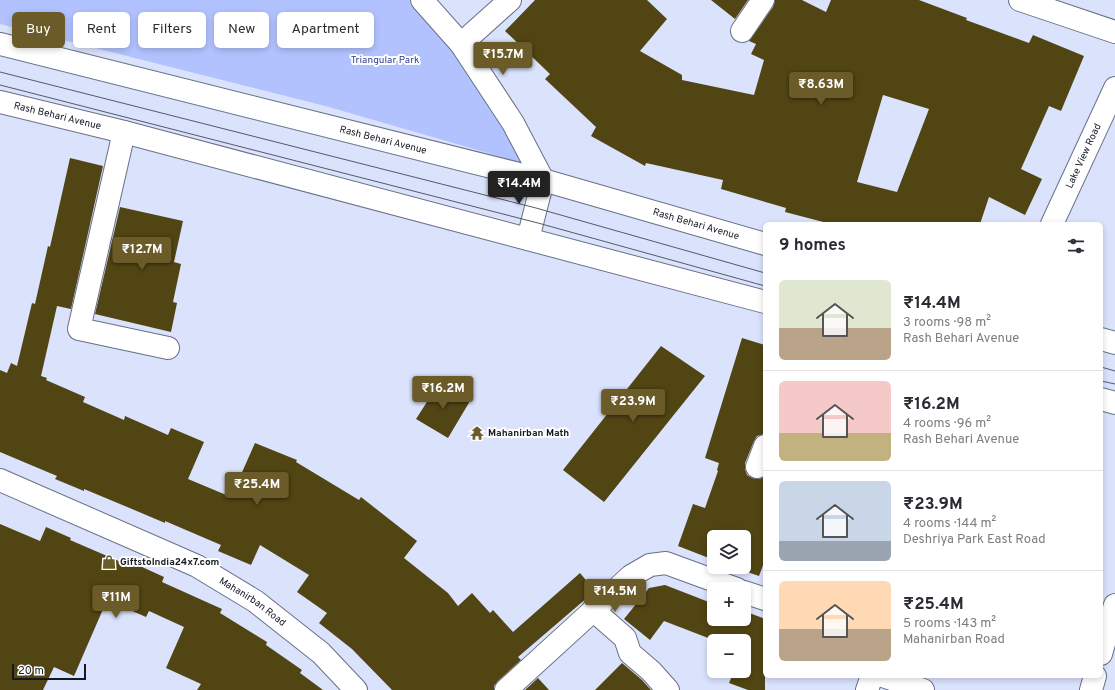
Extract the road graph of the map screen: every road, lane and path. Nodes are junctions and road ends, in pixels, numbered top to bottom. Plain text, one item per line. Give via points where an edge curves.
1 (422, 0) edge
2 (510, 0) edge
3 (763, 0) edge
4 (1020, 0) edge
5 (742, 31) dead end
6 (1115, 32) edge
7 (0, 44) edge
8 (461, 44) junction
9 (1115, 88) edge
10 (0, 102) edge
11 (124, 132) junction
12 (543, 180) junction
13 (1053, 222) edge
14 (528, 239) junction
15 (763, 243) edge
16 (763, 301) edge
17 (1103, 340) edge
18 (1115, 343) edge
19 (168, 348) dead end
20 (1103, 400) edge
21 (1115, 403) edge
22 (763, 451) edge
23 (757, 467) dead end
24 (0, 480) edge
25 (718, 582) edge
26 (751, 594) edge
27 (763, 598) edge
28 (1115, 605) edge
29 (593, 610) junction
30 (1103, 647) edge
31 (871, 678) edge
32 (889, 678) edge
33 (1094, 678) edge
34 (356, 690) edge
35 (506, 690) edge
36 (668, 690) edge
37 (867, 690) edge
38 (923, 690) edge
39 (1091, 690) edge

1 - 8 street
2 - 8 street
3 - 5 street
4 - 6 street
7 - 12 street, Rash Behari Avenue
8 - 12 street via 513,123
9 - 13 street, Lake View Road
10 - 11 street, Rash Behari Avenue
11 - 14 street, Rash Behari Avenue
11 - 19 street via 79,329
12 - 14 street
12 - 15 street, Rash Behari Avenue
14 - 16 street, Rash Behari Avenue
17 - 18 street
20 - 21 street
22 - 23 street
24 - 34 street, Mahanirban Road via 196,566 267,611 321,653
25 - 29 street via 666,563 650,565 631,576
26 - 27 street
28 - 30 street
29 - 35 street
29 - 36 street via 625,638 630,653
31 - 37 street
32 - 38 street
33 - 39 street

